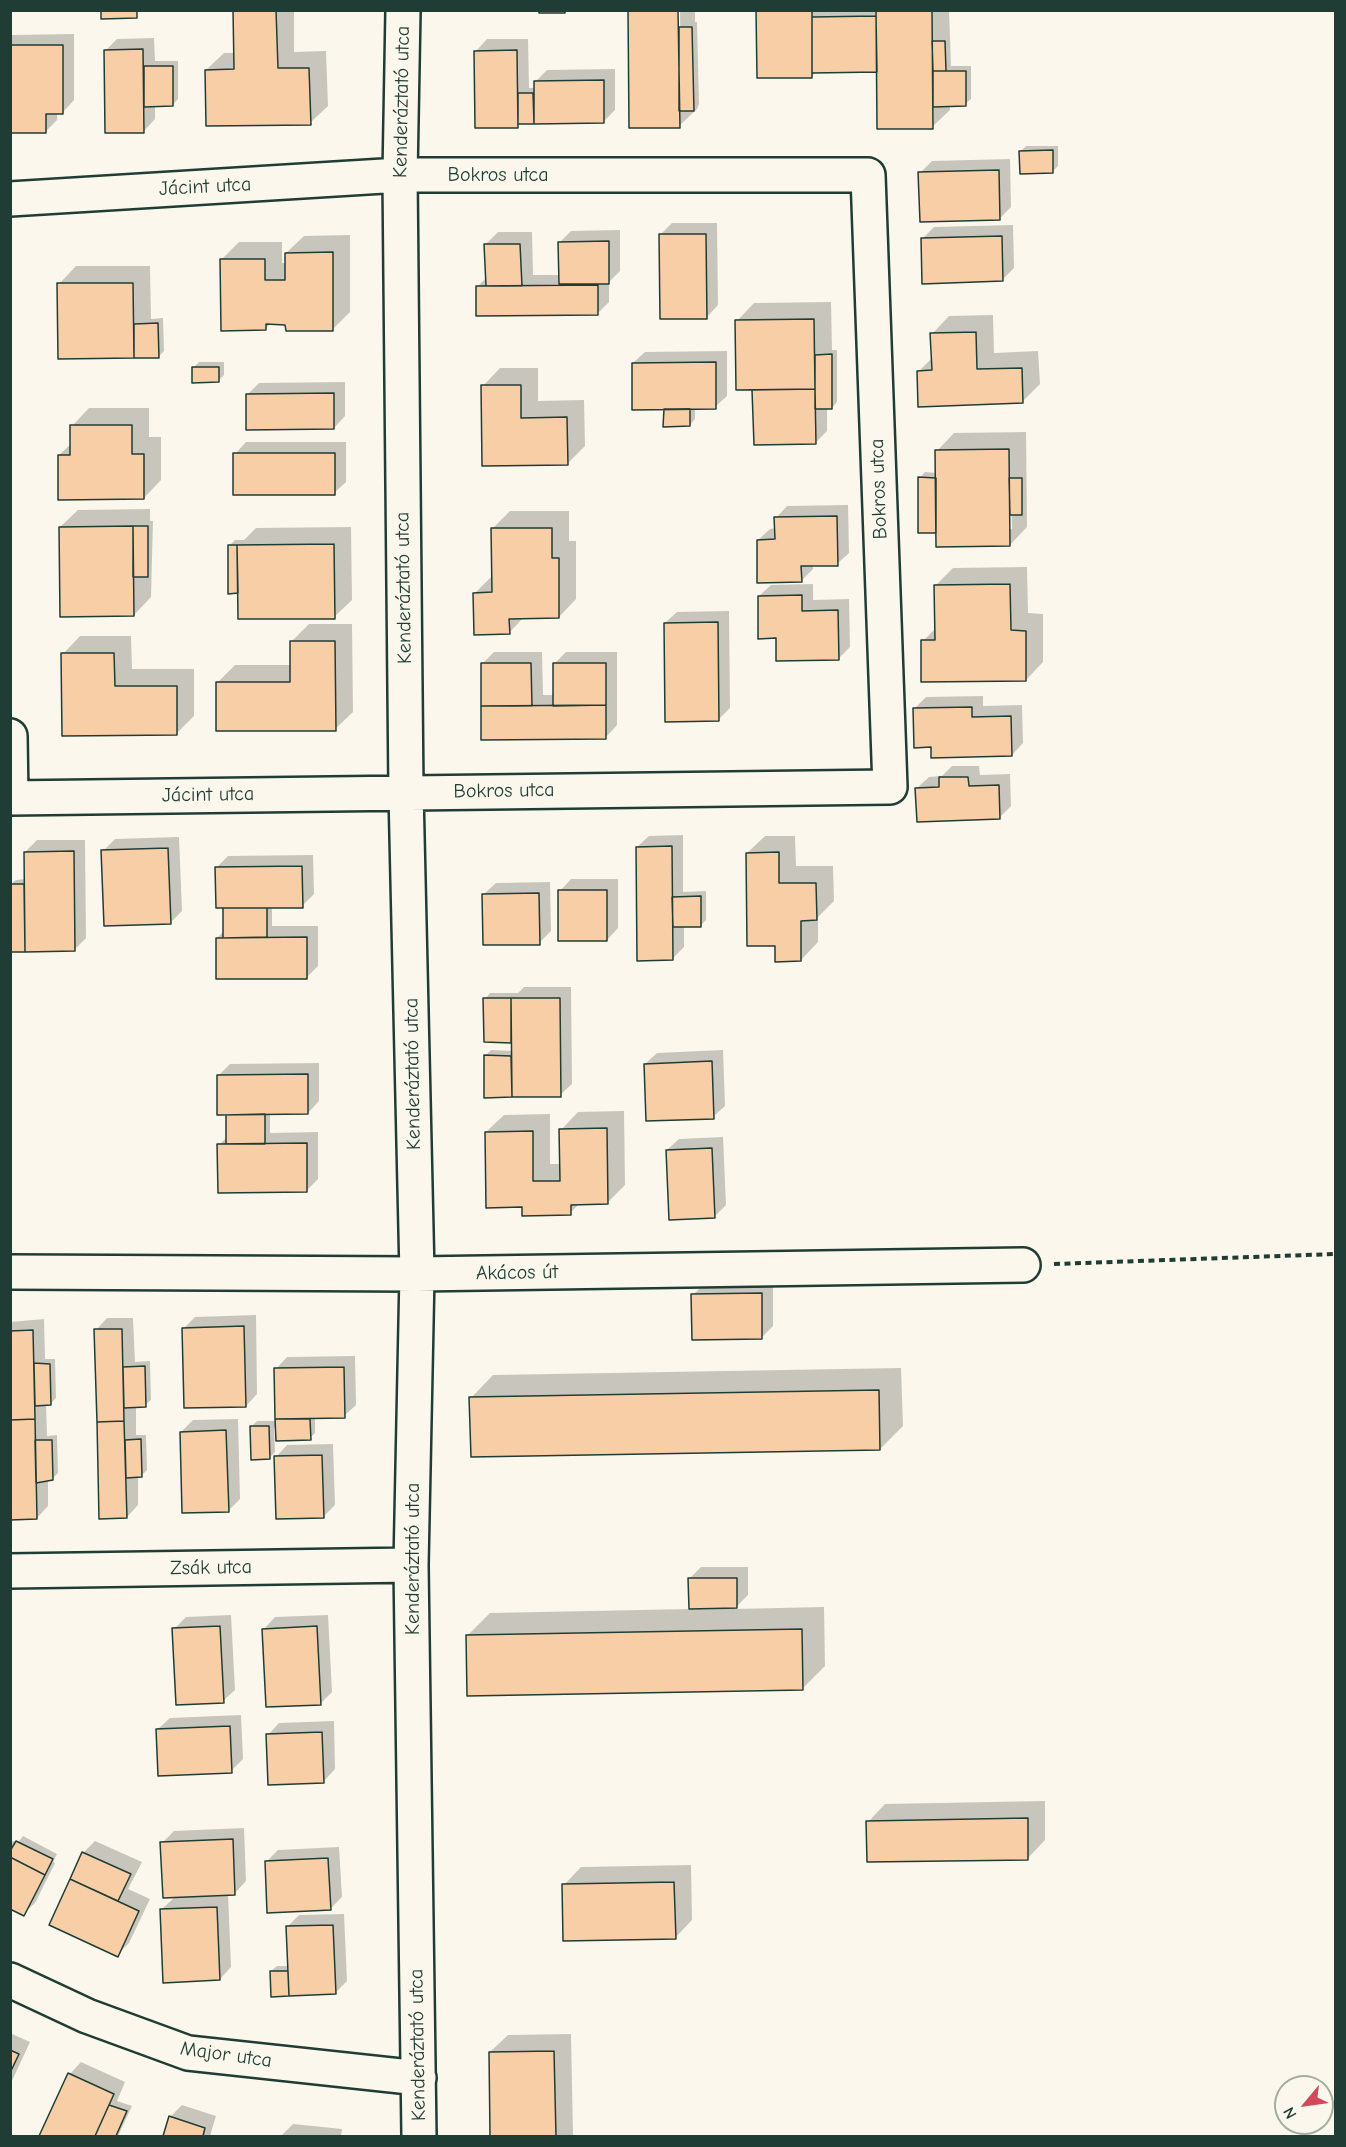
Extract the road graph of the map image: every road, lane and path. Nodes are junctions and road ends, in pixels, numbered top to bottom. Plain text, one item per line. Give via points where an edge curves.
1 (403, 10) edge
2 (400, 176) junction
3 (10, 199) edge
4 (10, 736) edge
5 (406, 792) junction
6 (11, 798) edge
7 (1335, 1254) edge
8 (1023, 1265) joint
9 (10, 1272) edge
10 (417, 1274) junction
11 (411, 1565) junction
12 (10, 1571) edge
13 (10, 1980) edge
14 (418, 2078) junction
15 (419, 2136) edge

1 - 2 street, Kenderáztató utca
2 - 3 street, Jácint utca
2 - 5 street, Kenderáztató utca
2 - 5 street, Bokros utca via 868,175 890,787
4 - 6 street, Jácint utca
5 - 6 street, Jácint utca
5 - 10 street, Kenderáztató utca
7 - 8 path
8 - 10 street, Akácos út
9 - 10 street, Akácos út
10 - 11 street, Kenderáztató utca
11 - 12 street, Zsák utca
11 - 14 street, Kenderáztató utca
13 - 14 street, Major utca via 87,2016 188,2053
14 - 15 street, Kenderáztató utca

